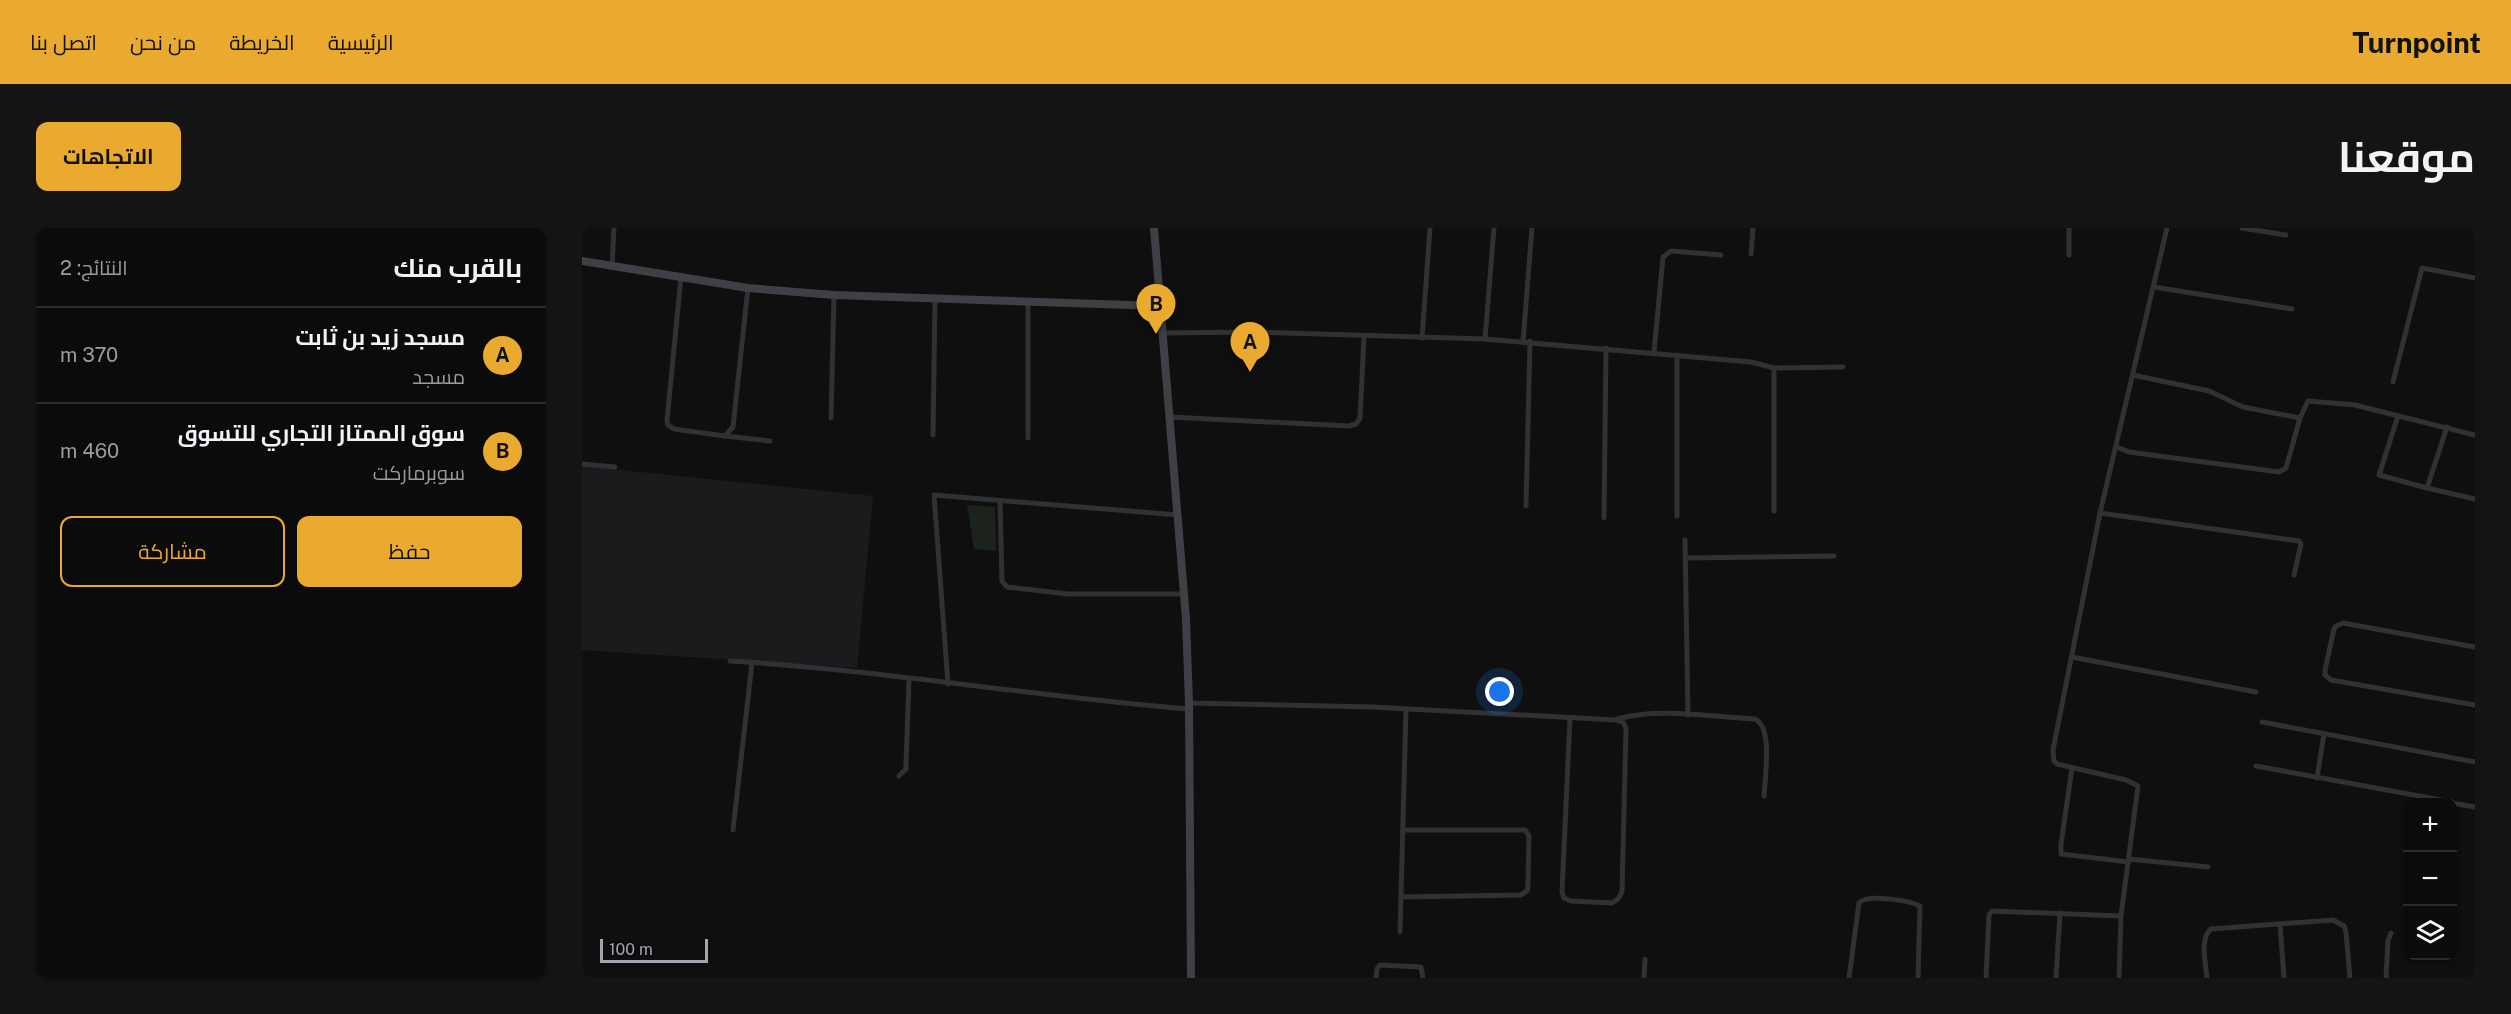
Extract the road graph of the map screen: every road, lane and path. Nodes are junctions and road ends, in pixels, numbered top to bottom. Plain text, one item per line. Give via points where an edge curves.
1 (614, 228) edge
2 (1154, 228) edge
3 (1430, 228) edge
4 (1494, 228) edge
5 (1532, 228) edge
6 (1753, 228) edge
7 (2070, 228) edge
8 (2167, 228) edge
9 (2242, 228) edge
10 (2286, 235) dead end
11 (1751, 254) dead end
12 (1721, 255) dead end
13 (2069, 255) dead end
14 (582, 261) edge
15 (612, 266) junction
16 (681, 277) junction
17 (2475, 278) edge
18 (2154, 287) junction
19 (748, 288) junction
20 (834, 295) junction
21 (935, 299) junction
22 (1028, 303) junction
23 (1160, 306) junction
24 (2292, 309) dead end
25 (1162, 333) junction
26 (1364, 337) junction
27 (1422, 338) junction
28 (1485, 339) junction
29 (1530, 341) junction
30 (1523, 342) junction
31 (1606, 348) junction
32 (1654, 352) junction
33 (1677, 355) junction
34 (1843, 367) dead end
35 (1774, 368) junction
36 (2133, 375) junction
37 (2393, 382) dead end
38 (2398, 416) junction
39 (1170, 417) junction
40 (831, 418) dead end
41 (2300, 418) junction
42 (2447, 427) junction
43 (933, 435) dead end
44 (2475, 435) edge
45 (725, 436) junction
46 (1028, 438) dead end
47 (770, 441) dead end
48 (2116, 447) junction
49 (582, 464) edge
50 (615, 467) dead end
51 (2427, 488) junction
52 (2475, 499) edge
53 (1000, 501) junction
54 (1526, 506) dead end
55 (1774, 511) dead end
56 (2100, 513) junction
57 (1178, 515) junction
58 (1677, 516) dead end
59 (1604, 518) dead end
60 (1685, 540) dead end
61 (1834, 556) dead end
62 (1685, 558) junction
63 (2294, 575) dead end
64 (1184, 594) junction
65 (2475, 647) edge
66 (2072, 657) junction
67 (730, 661) dead end
68 (752, 663) junction
69 (909, 679) junction
70 (948, 684) junction
71 (2256, 692) dead end
72 (2475, 705) edge
73 (1189, 706) junction
74 (1406, 709) junction
75 (1688, 716) junction
76 (1570, 718) junction
77 (1616, 720) junction
78 (2262, 722) dead end
79 (2324, 734) junction
80 (2475, 762) edge
81 (2256, 766) dead end
82 (2072, 768) junction
83 (899, 776) dead end
84 (2317, 778) junction
85 (1764, 796) dead end
86 (2430, 798) edge
87 (2457, 803) edge
88 (2475, 807) edge
89 (733, 830) dead end
90 (1403, 830) junction
91 (2129, 860) junction
92 (2208, 867) dead end
93 (1401, 897) junction
94 (2060, 913) junction
95 (2121, 916) junction
96 (2280, 924) junction
97 (1400, 932) dead end
98 (2391, 933) dead end
99 (1645, 959) dead end
100 (1191, 978) edge
101 (1376, 978) edge
102 (1423, 978) edge
103 (1644, 978) edge
104 (1849, 978) edge
105 (1918, 978) edge
106 (1986, 978) edge
107 (2056, 978) edge
108 (2119, 978) edge
109 (2207, 978) edge
110 (2284, 978) edge
111 (2350, 978) edge
112 (2386, 978) edge

1 - 15 street
2 - 23 main road
3 - 27 street
4 - 28 street
5 - 30 street
6 - 11 street
7 - 13 street
8 - 18 street
9 - 10 street
12 - 32 street via 1671,251 1664,257
14 - 15 main road
15 - 16 main road
16 - 19 main road
16 - 45 street via 668,425
17 - 37 street via 2422,268
18 - 24 street
18 - 36 street
19 - 20 main road
19 - 45 street via 733,427
20 - 21 main road
20 - 40 street
21 - 22 main road
21 - 43 street
22 - 23 main road
22 - 46 street
23 - 25 main road
25 - 26 street
25 - 39 main road
26 - 27 street
26 - 39 street via 1356,424
27 - 28 street
28 - 30 street
29 - 30 street
29 - 31 street
29 - 54 street
31 - 32 street
31 - 59 street
32 - 33 street
33 - 35 street
33 - 58 street
34 - 35 street
35 - 55 street
36 - 41 street via 2209,392 2243,407
36 - 48 street
38 - 41 street via 2355,405 2308,401
38 - 42 street
38 - 51 street via 2379,475
39 - 57 main road
41 - 48 street via 2286,468 2279,472
42 - 44 street
42 - 51 street
45 - 47 street
48 - 56 street
49 - 50 street
51 - 52 street
53 - 57 street
53 - 64 street via 1002,581 1007,587 1068,594
53 - 70 street via 934,495
56 - 63 street via 2299,541
56 - 66 street
57 - 64 main road
60 - 62 street
61 - 62 street
62 - 75 street
64 - 73 main road
65 - 72 street via 2343,623 2334,629 2325,670 2331,680
66 - 71 street
66 - 82 street via 2053,750 2056,763
67 - 68 street
68 - 69 street
68 - 89 street
69 - 70 street
69 - 83 street via 906,770
70 - 73 street via 1110,703
73 - 74 street
73 - 100 main road
74 - 76 street
74 - 90 street
75 - 77 street via 1640,714
75 - 85 street via 1760,721 1766,745
76 - 77 street
76 - 77 street via 1562,892 1571,901 1612,903 1622,892 1626,728
78 - 79 street
79 - 80 street
79 - 84 street
81 - 84 street
82 - 91 street via 2138,786
82 - 91 street via 2061,854
84 - 86 street
87 - 88 street
90 - 93 street
90 - 93 street via 1525,830 1529,836 1528,885 1521,895
91 - 92 street
91 - 95 street
93 - 97 street
94 - 95 street
94 - 106 street via 1992,912
94 - 107 street
95 - 108 street
96 - 109 street via 2207,931
96 - 110 street
96 - 111 street via 2333,920 2340,923 2346,932
98 - 112 street
99 - 103 street
101 - 102 street via 1380,965 1421,967
104 - 105 street via 1858,903 1866,898 1920,906

